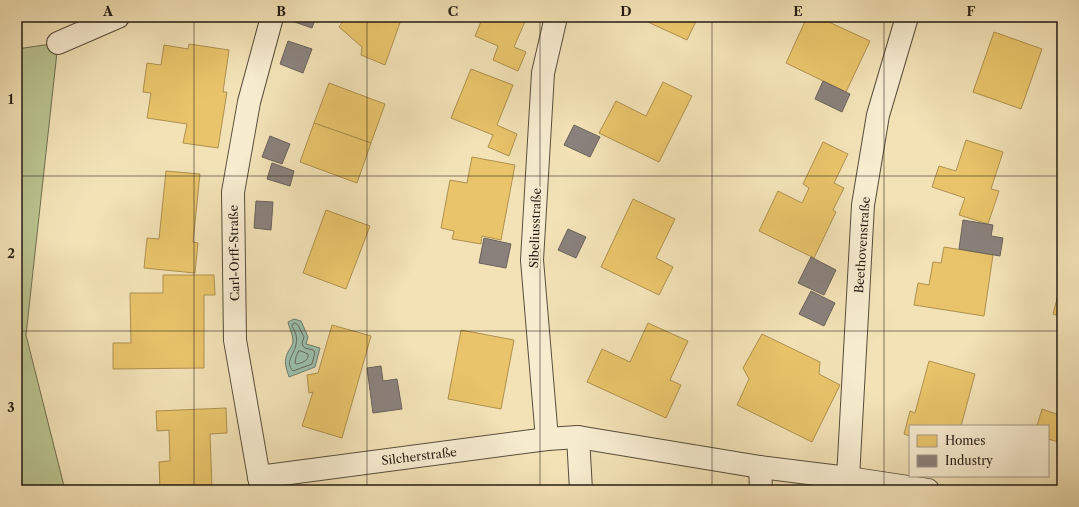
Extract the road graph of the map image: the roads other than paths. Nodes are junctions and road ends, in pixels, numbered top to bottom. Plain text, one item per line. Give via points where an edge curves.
1 (118, 17) edge
2 (272, 17) edge
3 (556, 17) edge
4 (907, 17) edge
5 (58, 43) dead end
6 (578, 437) junction
7 (547, 440) junction
8 (760, 467) junction
9 (848, 478) junction
10 (261, 483) edge
11 (581, 490) edge
12 (761, 490) edge
13 (928, 490) edge

1 - 5 street
2 - 10 street, Carl-Orff-Straße via 249,102 233,192 235,340
3 - 7 street, Sibeliusstraße via 543,72 532,260
4 - 9 street, Beethovenstraße via 878,115 863,205
6 - 7 street, Silcherstraße
6 - 8 street, Silcherstraße
6 - 11 street
7 - 10 street, Silcherstraße
8 - 9 street, Silcherstraße
8 - 12 street
9 - 13 street, Silcherstraße

